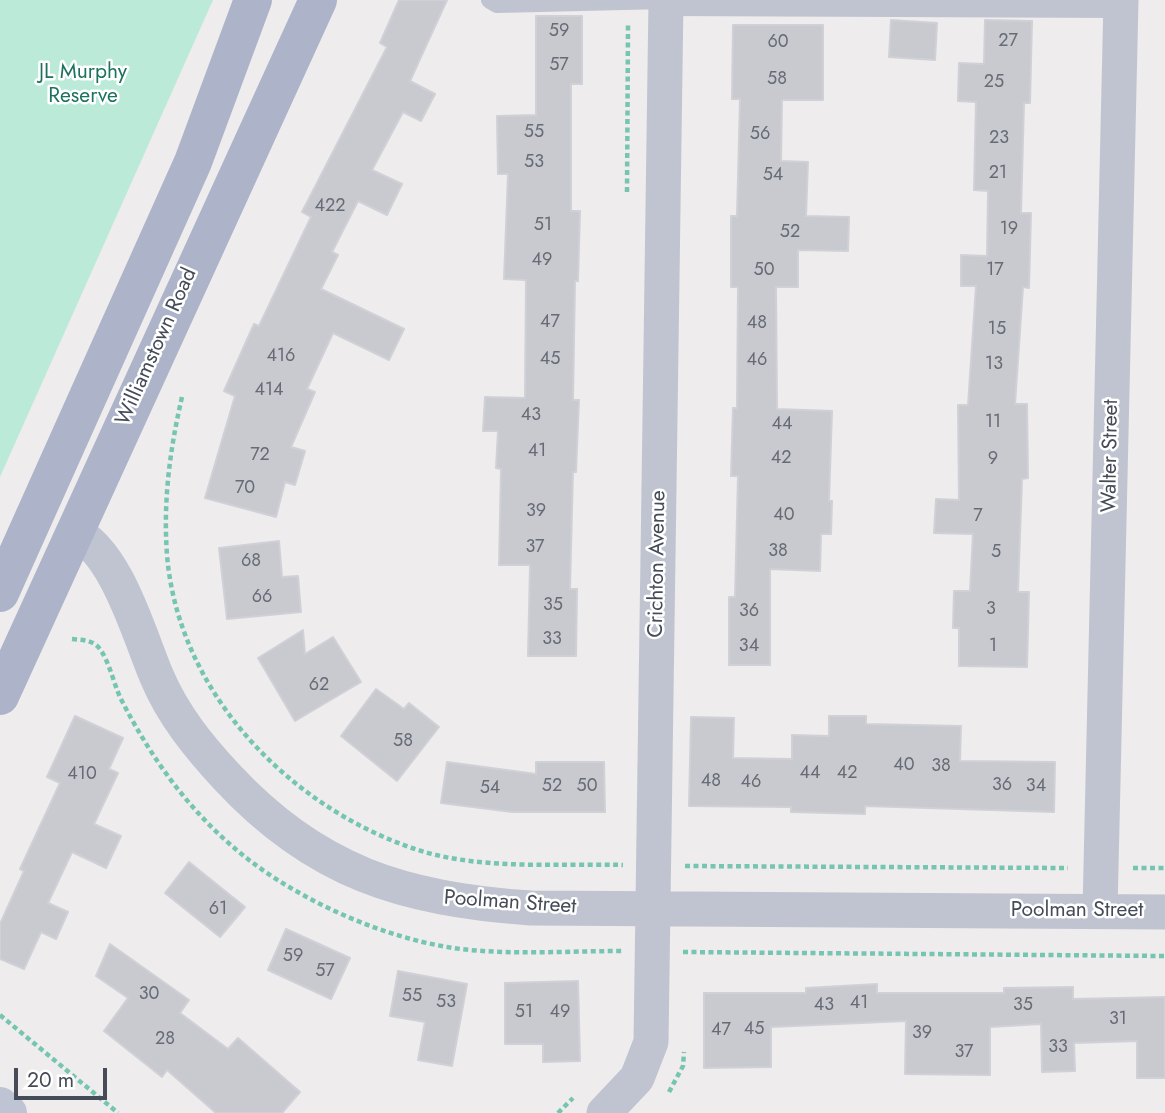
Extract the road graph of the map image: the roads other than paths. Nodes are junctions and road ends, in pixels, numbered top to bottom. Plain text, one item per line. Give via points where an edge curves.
1 (254, 0) edge
2 (318, 0) edge
3 (490, 0) edge
4 (666, 2) edge
5 (1121, 5) edge
6 (37, 515) junction
7 (74, 532) junction
8 (0, 593) edge
9 (0, 696) edge
10 (637, 909) junction
11 (1100, 911) junction
12 (1165, 912) edge
13 (593, 1101) edge
14 (0, 1106) edge
15 (8, 1113) edge

1 - 6 main road, Williamstown Road via 199,147
2 - 7 main road, Williamstown Road
3 - 4 lane via 498,4
4 - 5 lane
4 - 10 street, Crichton Avenue
5 - 11 street, Walter Street
6 - 7 main road, Poolman Street
6 - 8 main road, Williamstown Road
7 - 9 main road, Williamstown Road
7 - 10 street, Poolman Street via 88,540 110,570 158,680 200,748 293,838 334,863 420,895 468,904
10 - 11 street, Poolman Street
10 - 13 street, Crichton Avenue via 651,1042 637,1078
11 - 12 street, Poolman Street
14 - 15 street

